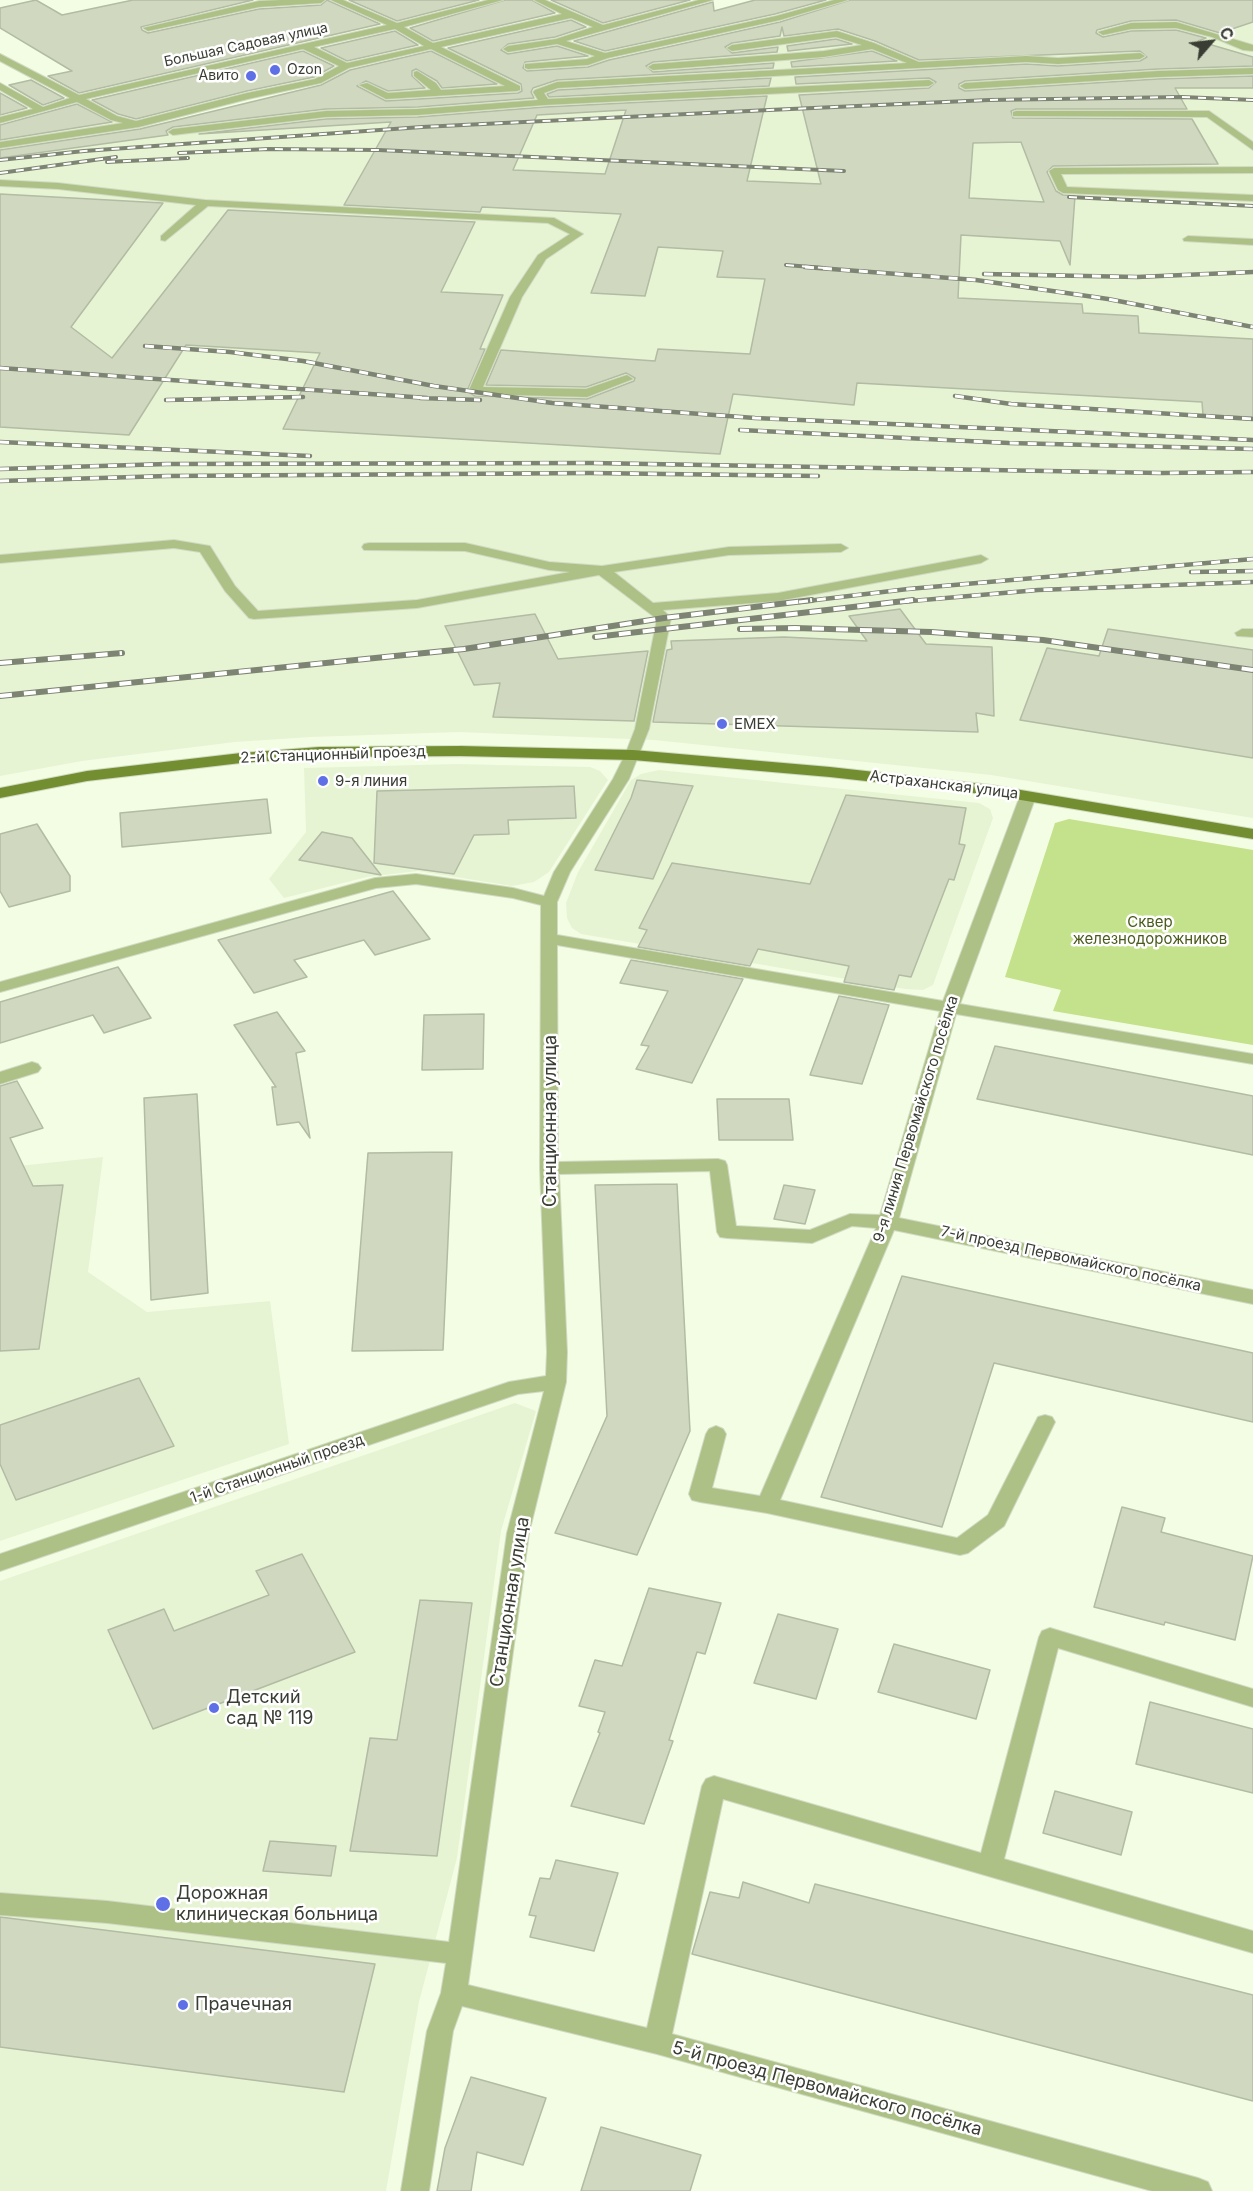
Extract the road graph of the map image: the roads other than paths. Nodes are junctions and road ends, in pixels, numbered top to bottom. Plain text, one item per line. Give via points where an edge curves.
1 (321, 0) edge
2 (335, 0) edge
3 (499, 0) edge
4 (538, 0) edge
5 (709, 0) edge
6 (844, 0) edge
7 (570, 15) junction
8 (396, 26) junction
9 (148, 28) dead end
10 (602, 28) junction
11 (1103, 32) dead end
12 (558, 41) junction
13 (304, 46) junction
14 (431, 46) junction
15 (873, 46) junction
16 (732, 48) dead end
17 (1253, 48) edge
18 (508, 49) dead end
19 (605, 56) junction
20 (1140, 56) dead end
21 (0, 57) edge
22 (921, 65) junction
23 (346, 66) junction
24 (528, 66) dead end
25 (653, 67) dead end
26 (1253, 71) edge
27 (417, 74) dead end
28 (930, 83) dead end
29 (364, 85) dead end
30 (0, 86) edge
31 (965, 86) dead end
32 (517, 88) junction
33 (538, 92) junction
34 (438, 93) junction
35 (77, 99) junction
36 (545, 102) junction
37 (42, 110) junction
38 (1016, 114) dead end
39 (0, 120) edge
40 (139, 124) junction
41 (172, 132) dead end
42 (0, 145) edge
43 (1253, 147) edge
44 (1253, 170) edge
45 (0, 183) edge
46 (1253, 198) edge
47 (206, 203) junction
48 (165, 238) dead end
49 (1188, 239) dead end
50 (1253, 242) edge
51 (627, 380) dead end
52 (369, 547) dead end
53 (841, 548) dead end
54 (0, 559) edge
55 (981, 559) dead end
56 (602, 570) junction
57 (649, 607) junction
58 (633, 755) junction
59 (0, 793) edge
60 (1028, 795) junction
61 (1253, 834) edge
62 (549, 902) junction
63 (550, 939) junction
64 (0, 987) edge
65 (950, 1006) junction
66 (1253, 1059) edge
67 (32, 1068) dead end
68 (0, 1078) edge
69 (549, 1168) junction
70 (888, 1222) junction
71 (1253, 1297) edge
72 (556, 1382) junction
73 (1045, 1422) dead end
74 (716, 1434) dead end
75 (767, 1505) junction
76 (0, 1563) edge
77 (1253, 1698) edge
78 (990, 1866) junction
79 (0, 1904) edge
80 (1253, 1942) edge
81 (460, 1954) junction
82 (454, 1993) junction
83 (657, 2042) junction
84 (415, 2191) edge
85 (1198, 2191) edge

1 - 9 street via 259,4
2 - 8 street
3 - 8 street, Большая Садовая улица
4 - 7 street
5 - 10 street
6 - 19 street
7 - 10 street
7 - 14 street
8 - 13 street, Большая Садовая улица
8 - 14 street
10 - 12 street
11 - 17 street via 1131,26 1176,26
12 - 18 street
12 - 19 street
13 - 23 street
13 - 35 street, Большая Садовая улица
14 - 23 street
14 - 32 street
15 - 16 street via 837,34
15 - 22 street
15 - 25 street via 824,54
19 - 24 street via 588,62
20 - 22 street
21 - 35 street
22 - 33 street via 584,83 557,85
23 - 40 street via 318,81
26 - 31 street
27 - 34 street
28 - 36 street
29 - 34 street via 386,96
30 - 37 street
32 - 33 street
32 - 34 street
33 - 36 street
35 - 37 street, Большая Садовая улица
35 - 40 street via 114,118
36 - 41 street via 418,112 326,114
37 - 39 street, Большая Садовая улица
38 - 43 street via 1209,114
40 - 42 street
44 - 46 street via 1054,171 1063,190
45 - 47 street
47 - 48 street
47 - 51 street via 550,220 578,234 542,258 516,297 475,390 587,393
49 - 50 street
52 - 56 street via 465,547 549,566
53 - 56 street via 729,551
54 - 56 street via 174,543 205,549 230,588 254,615 417,603
55 - 57 street via 778,597
56 - 57 street
57 - 58 street, Станционная улица via 664,618 642,729
58 - 59 main road, 2-й Станционный проезд via 319,752 87,776
58 - 60 main road, Астраханская улица
58 - 62 street, Станционная улица via 562,873
60 - 61 main road, Астраханская улица
60 - 65 street, 9-я линия Первомайского посёлка
62 - 63 street, Станционная улица
62 - 64 street via 416,879 375,883
63 - 65 street
63 - 69 street, Станционная улица
65 - 66 street
65 - 70 street, 9-я линия Первомайского посёлка
67 - 68 street
69 - 70 street, 7-й проезд Первомайского посёлка via 718,1165 727,1232 812,1237 850,1220
69 - 72 street, Станционная улица
70 - 71 street, 7-й проезд Первомайского посёлка
70 - 75 street, 9-я линия Первомайского посёлка
72 - 76 street, 1-й Станционный проезд via 516,1388
72 - 81 street, Станционная улица via 518,1533
73 - 75 street via 996,1520 960,1547
74 - 75 street via 700,1494
77 - 78 street via 1050,1637
78 - 80 street
78 - 83 street via 714,1786
79 - 81 street via 107,1912
81 - 82 street, Станционная улица
82 - 83 street, 5-й проезд Первомайского посёлка
82 - 84 street, Станционная улица via 440,2031
83 - 85 street, 5-й проезд Первомайского посёлка

